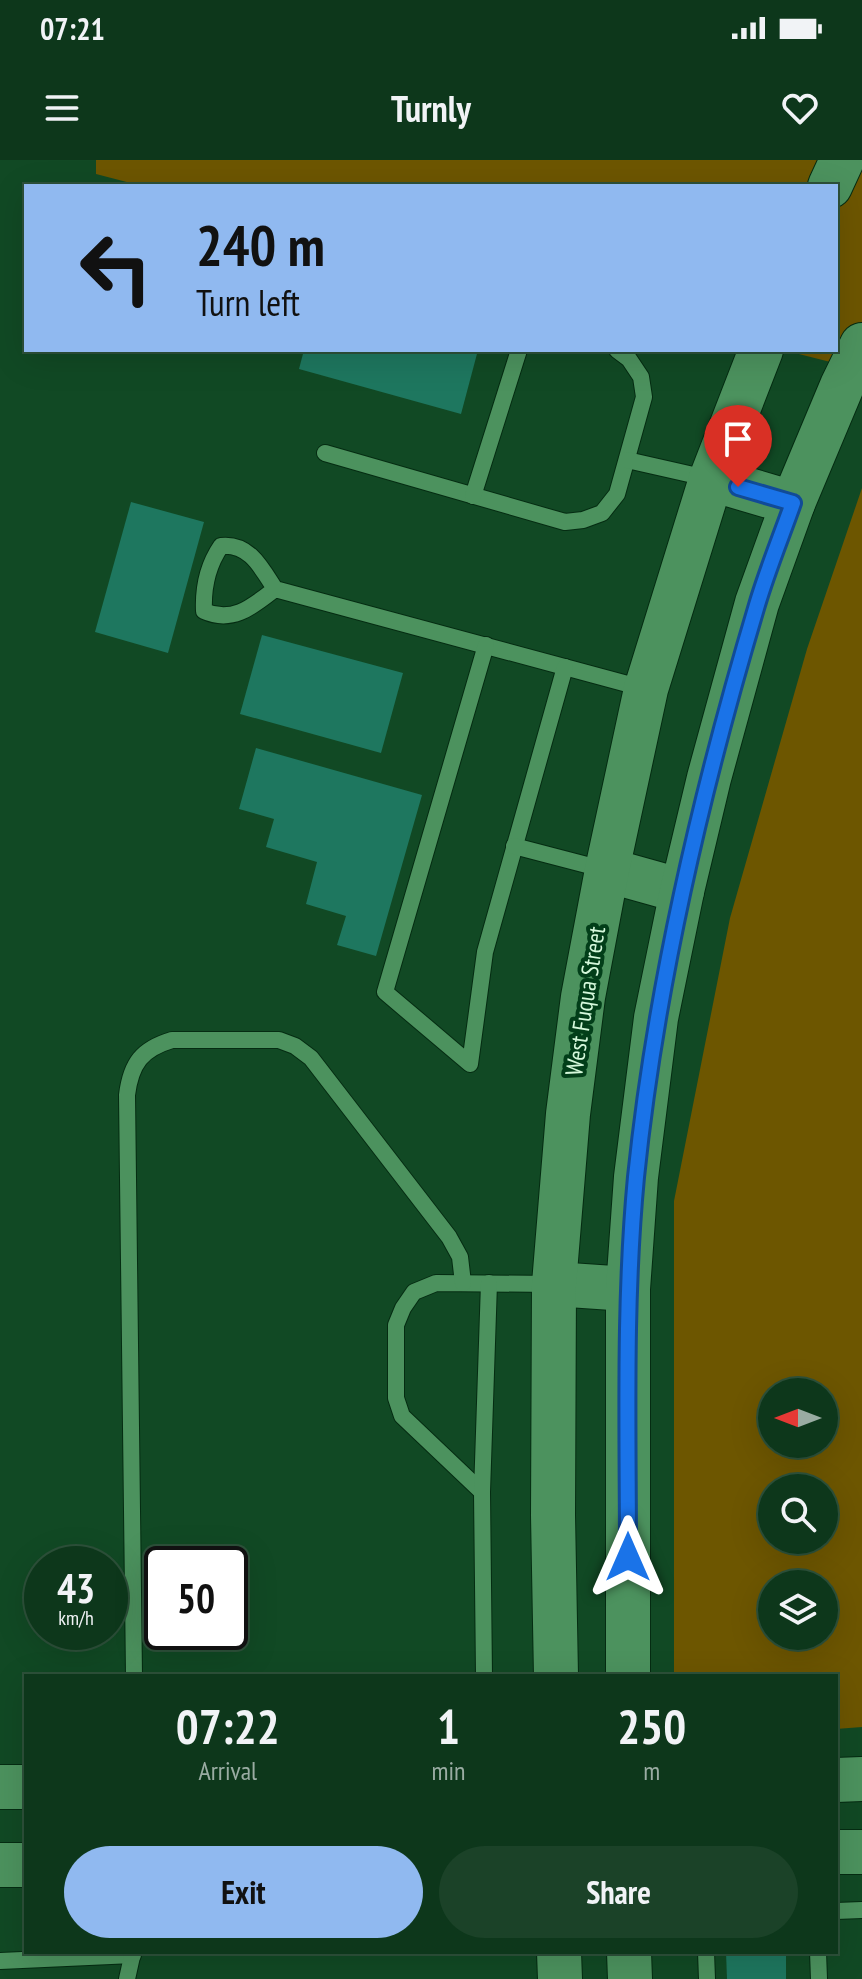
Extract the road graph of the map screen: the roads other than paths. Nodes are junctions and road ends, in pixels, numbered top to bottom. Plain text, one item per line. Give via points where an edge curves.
1 (842, 160) edge
2 (831, 184) edge
3 (862, 345) edge
4 (518, 352) edge
5 (620, 352) edge
6 (760, 352) edge
7 (325, 453) dead end
8 (627, 460) junction
9 (711, 479) junction
10 (473, 496) junction
11 (793, 503) junction
12 (275, 589) junction
13 (486, 645) junction
14 (565, 667) junction
15 (646, 689) junction
16 (514, 846) junction
17 (607, 870) junction
18 (682, 891) junction
19 (463, 1283) junction
20 (489, 1283) junction
21 (554, 1284) junction
22 (628, 1289) junction
23 (482, 1492) junction
24 (134, 1674) edge
25 (484, 1674) edge
26 (556, 1674) edge
27 (628, 1674) edge
28 (862, 1779) edge
29 (838, 1780) edge
30 (0, 1787) edge
31 (24, 1787) edge
32 (838, 1852) edge
33 (862, 1852) edge
34 (0, 1865) edge
35 (24, 1865) edge
36 (862, 1910) edge
37 (838, 1911) edge
38 (133, 1954) edge
39 (559, 1954) edge
40 (629, 1954) edge
41 (706, 1954) edge
42 (818, 1954) edge
43 (0, 1961) edge
44 (127, 1979) edge
45 (560, 1979) edge
46 (630, 1979) edge
47 (707, 1979) edge
48 (819, 1979) edge

1 - 2 main road
3 - 11 main road
4 - 10 lane
5 - 8 lane via 641,377 644,397
6 - 9 main road, West Fuqua Street
7 - 10 lane
8 - 9 lane
8 - 10 lane via 617,494 602,513 583,520 565,522
9 - 11 main road
9 - 15 main road, West Fuqua Street
11 - 18 main road via 757,603
12 - 12 lane via 244,549 221,546 212,559 204,611 230,616
12 - 13 lane
13 - 14 lane
13 - 16 lane via 385,992 470,1064 485,952
14 - 15 lane
14 - 16 lane
15 - 17 main road, West Fuqua Street
16 - 17 lane
17 - 18 main road
17 - 21 main road, West Fuqua Street via 568,1114
18 - 22 main road via 656,1018
19 - 20 lane
19 - 23 lane via 436,1283 414,1292 403,1308 396,1325 396,1398 402,1416
19 - 24 lane via 460,1257 449,1237 311,1058 295,1046 279,1040 172,1040 141,1055 129,1076 127,1095
20 - 21 lane
20 - 23 lane
21 - 22 main road
21 - 26 main road, West Fuqua Street
22 - 27 main road
23 - 25 lane
28 - 29 main road
30 - 31 main road
32 - 33 main road
34 - 35 main road
36 - 37 lane
38 - 43 lane
38 - 44 lane
39 - 45 main road
40 - 46 main road
41 - 47 lane
42 - 48 lane

